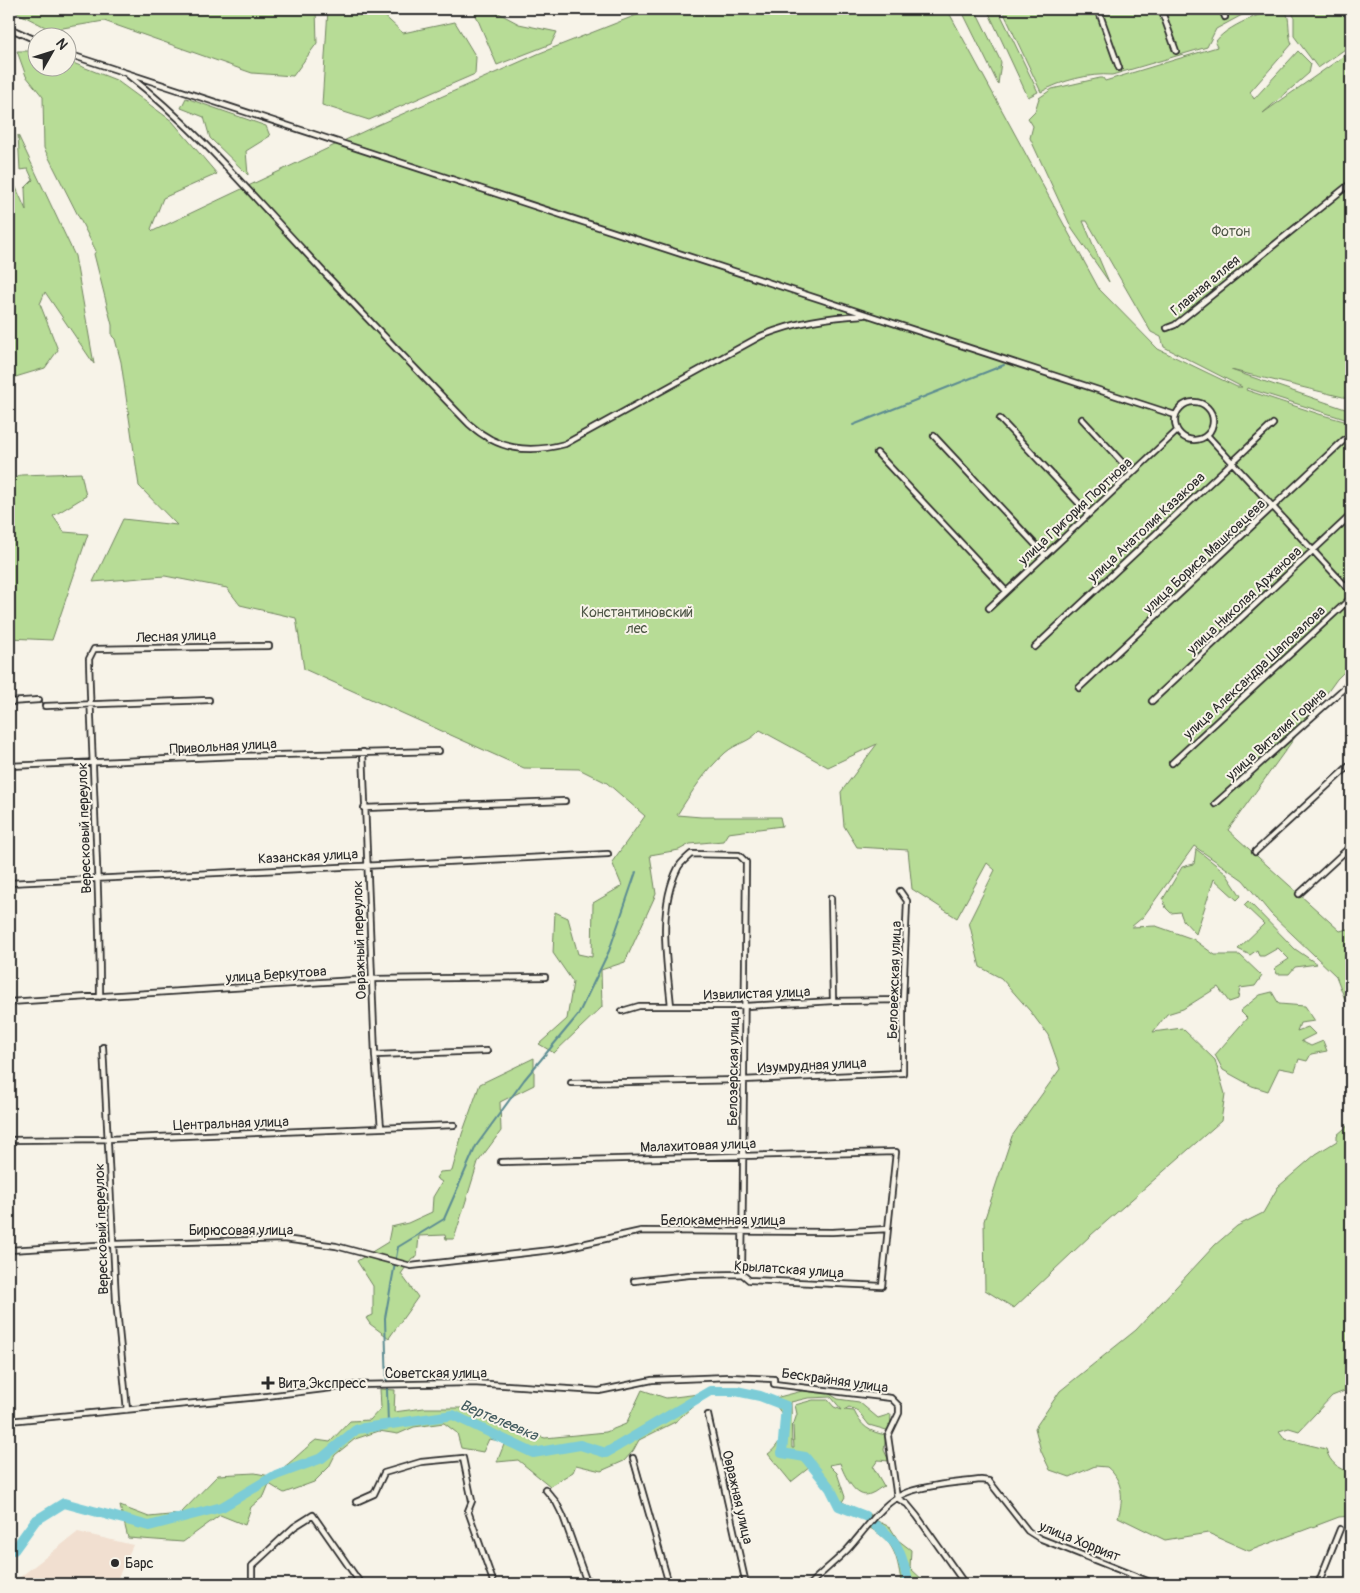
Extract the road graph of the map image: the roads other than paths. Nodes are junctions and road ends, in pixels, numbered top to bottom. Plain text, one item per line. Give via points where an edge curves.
1 (1098, 9) edge
2 (1161, 9) edge
3 (1222, 9) edge
4 (1225, 17) dead end
5 (9, 28) edge
6 (28, 37) edge
7 (1176, 51) dead end
8 (78, 57) edge
9 (1119, 68) dead end
10 (124, 72) junction
11 (1351, 183) edge
12 (867, 315) junction
13 (1167, 328) dead end
14 (1175, 415) junction
15 (1000, 419) dead end
16 (1082, 419) dead end
17 (1273, 424) dead end
18 (1177, 431) junction
19 (1207, 435) junction
20 (934, 436) dead end
21 (1344, 440) dead end
22 (877, 453) dead end
23 (1232, 462) junction
24 (1132, 473) junction
25 (1273, 506) junction
26 (1089, 514) junction
27 (1351, 515) edge
28 (1313, 551) junction
29 (1045, 555) junction
30 (1006, 591) junction
31 (1351, 592) edge
32 (1351, 598) edge
33 (989, 608) dead end
34 (269, 646) dead end
35 (1034, 647) dead end
36 (89, 659) joint
37 (1351, 682) edge
38 (1079, 688) dead end
39 (39, 700) dead end
40 (209, 700) dead end
41 (9, 702) edge
42 (1152, 702) dead end
43 (45, 706) dead end
44 (90, 706) junction
45 (439, 751) dead end
46 (363, 752) junction
47 (93, 763) junction
48 (1172, 763) dead end
49 (1351, 764) edge
50 (9, 766) edge
51 (565, 801) dead end
52 (1215, 804) dead end
53 (364, 808) junction
54 (1351, 846) edge
55 (1256, 852) dead end
56 (608, 854) dead end
57 (368, 864) junction
58 (96, 879) junction
59 (9, 883) edge
60 (900, 891) dead end
61 (1298, 894) dead end
62 (831, 898) dead end
63 (545, 977) dead end
64 (372, 979) junction
65 (100, 996) junction
66 (903, 1000) junction
67 (833, 1001) junction
68 (9, 1002) edge
69 (671, 1006) junction
70 (746, 1006) junction
71 (622, 1011) dead end
72 (103, 1047) dead end
73 (487, 1051) dead end
74 (375, 1055) junction
75 (904, 1072) joint
76 (742, 1080) junction
77 (571, 1083) dead end
78 (454, 1125) dead end
79 (381, 1128) junction
80 (109, 1139) junction
81 (9, 1140) edge
82 (742, 1155) junction
83 (501, 1162) dead end
84 (888, 1229) junction
85 (742, 1230) junction
86 (114, 1244) junction
87 (560, 1249) joint
88 (9, 1250) edge
89 (742, 1274) junction
90 (634, 1281) dead end
91 (774, 1379) joint
92 (127, 1410) junction
93 (708, 1415) dead end
94 (9, 1421) edge
95 (633, 1458) dead end
96 (544, 1490) dead end
97 (897, 1498) junction
98 (356, 1502) dead end
99 (1340, 1529) dead end
100 (252, 1584) edge
101 (361, 1584) edge
102 (494, 1584) edge
103 (592, 1584) edge
104 (669, 1584) edge
105 (746, 1584) edge
106 (810, 1584) edge
107 (965, 1584) edge
108 (1156, 1584) edge
109 (1318, 1584) edge

1 - 9 street
2 - 7 street
3 - 4 street
5 - 6 street
8 - 10 street
10 - 12 street
10 - 12 street via 160,100 206,145 469,424 484,438 506,447 547,449 565,444 754,340 788,325 813,319
11 - 13 street, Главная аллея
12 - 14 street
14 - 18 street
14 - 19 street via 1186,403 1203,404 1212,412 1213,418
15 - 26 street
16 - 24 street
17 - 23 street, улица Анатолия Казакова
18 - 19 street via 1189,440
18 - 24 street, улица Григория Портнова
19 - 23 street
20 - 29 street
21 - 25 street, улица Бориса Машковцева
22 - 30 street
23 - 25 street
23 - 35 street, улица Анатолия Казакова
24 - 26 street, улица Григория Портнова
25 - 28 street
25 - 38 street, улица Бориса Машковцева
26 - 29 street, улица Григория Портнова
27 - 28 street, улица Николая Аржанова
28 - 31 street
28 - 42 street, улица Николая Аржанова
29 - 30 street, улица Григория Портнова
30 - 33 street, улица Григория Портнова
32 - 48 street, улица Александра Шаповалова
34 - 36 street, Лесная улица via 94,649
36 - 44 street, Вересковый переулок
37 - 52 street, улица Виталия Горина
39 - 41 street
40 - 44 street
43 - 44 street
44 - 47 street, Вересковый переулок
45 - 46 street, Привольная улица
46 - 47 street, Привольная улица
46 - 53 street, Овражный переулок
47 - 50 street, Привольная улица
47 - 58 street, Вересковый переулок
49 - 55 street
51 - 53 street
53 - 57 street, Овражный переулок
54 - 61 street
56 - 57 street, Казанская улица
57 - 58 street, Казанская улица
57 - 64 street, Овражный переулок
58 - 59 street, Казанская улица
58 - 65 street, Вересковый переулок
60 - 66 street, Беловежская улица via 907,901
62 - 67 street
63 - 64 street, улица Беркутова
64 - 65 street, улица Беркутова
64 - 74 street, Овражный переулок
65 - 68 street, улица Беркутова
66 - 67 street, Извилистая улица
66 - 75 street, Беловежская улица
67 - 70 street, Извилистая улица
69 - 70 street, Извилистая улица
69 - 70 street, Белозерская улица via 666,920 669,896 678,866 691,854 739,855 746,862
69 - 71 street, Извилистая улица via 639,1006
70 - 76 street, Белозерская улица
72 - 80 street, Вересковый переулок
73 - 74 street
74 - 79 street, Овражный переулок
75 - 76 street, Изумрудная улица
76 - 77 street, Изумрудная улица
76 - 82 street, Белозерская улица
78 - 79 street, Центральная улица
79 - 80 street, Центральная улица
80 - 81 street, Центральная улица
80 - 86 street, Вересковый переулок
82 - 83 street, Малахитовая улица
82 - 84 street, Малахитовая улица via 896,1152
82 - 85 street, Белозерская улица
84 - 85 street, Белокаменная улица via 832,1232
84 - 89 street, Крылатская улица via 882,1286 750,1280
85 - 87 street, Белокаменная улица via 641,1231
85 - 89 street, Белозерская улица
86 - 87 street, Бирюсовая улица via 284,1239 336,1246 411,1266
86 - 88 street, Бирюсовая улица
86 - 92 street, Вересковый переулок
89 - 90 street, Крылатская улица
91 - 92 street, Советская улица via 652,1380 599,1391 472,1384 356,1384 260,1398
91 - 97 street, Бескрайняя улица via 774,1384 891,1398 899,1406 888,1436
92 - 94 street, Советская улица
93 - 105 street, Овражная улица
95 - 104 street
96 - 103 street via 556,1502 585,1577
97 - 106 street via 883,1508 846,1551
97 - 107 street via 917,1516
97 - 108 street, улица Хоррият via 934,1485 989,1481 1028,1531 1064,1549
98 - 102 street via 374,1494 384,1473 421,1462 463,1458 472,1501 468,1511
99 - 109 street
100 - 101 street via 252,1566 294,1527 313,1515

